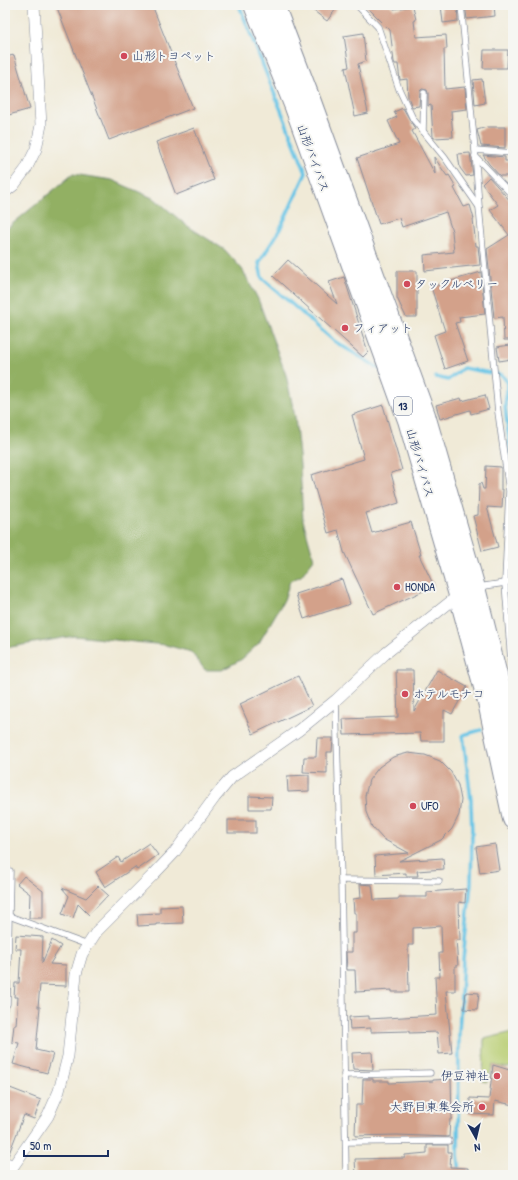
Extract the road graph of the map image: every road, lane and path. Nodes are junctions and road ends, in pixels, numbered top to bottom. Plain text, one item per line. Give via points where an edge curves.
1 (34, 5) edge
2 (254, 5) edge
3 (274, 5) edge
4 (357, 5) edge
5 (461, 5) edge
6 (424, 94) dead end
7 (423, 131) junction
8 (474, 150) junction
9 (513, 153) edge
10 (475, 156) junction
11 (5, 192) edge
12 (513, 196) edge
13 (479, 207) junction
14 (513, 580) edge
15 (504, 583) junction
16 (467, 591) junction
17 (513, 671) edge
18 (336, 700) junction
19 (513, 748) edge
20 (513, 819) edge
21 (10, 871) dead end
22 (341, 880) junction
23 (439, 881) dead end
24 (9, 916) junction
25 (88, 945) junction
26 (5, 1007) edge
27 (430, 1073) dead end
28 (344, 1075) junction
29 (449, 1141) dead end
30 (346, 1142) junction
31 (12, 1169) edge
32 (346, 1175) edge

1 - 11 street via 42,126 36,149 26,169
2 - 16 highway, 山形バイパス / 13 via 295,107
3 - 16 highway, 山形バイパス / 13 via 425,415
4 - 7 lane via 378,26 399,89 413,119
5 - 8 lane
6 - 7 lane
7 - 13 lane
8 - 9 lane
8 - 10 lane
10 - 12 lane
10 - 13 lane
13 - 15 lane via 494,369 509,491
14 - 15 lane
15 - 16 lane
15 - 17 lane
16 - 18 street via 386,653
16 - 19 highway, 山形バイパス / 13 via 505,707
16 - 20 highway, 山形バイパス / 13
18 - 22 lane
18 - 25 street via 299,730 232,777 174,853 97,931
21 - 24 lane
22 - 23 lane
22 - 28 lane
24 - 25 lane
24 - 26 lane
25 - 31 street via 82,954 76,974 68,1056 59,1091 48,1116
27 - 28 lane
28 - 30 lane
29 - 30 lane
30 - 32 lane

